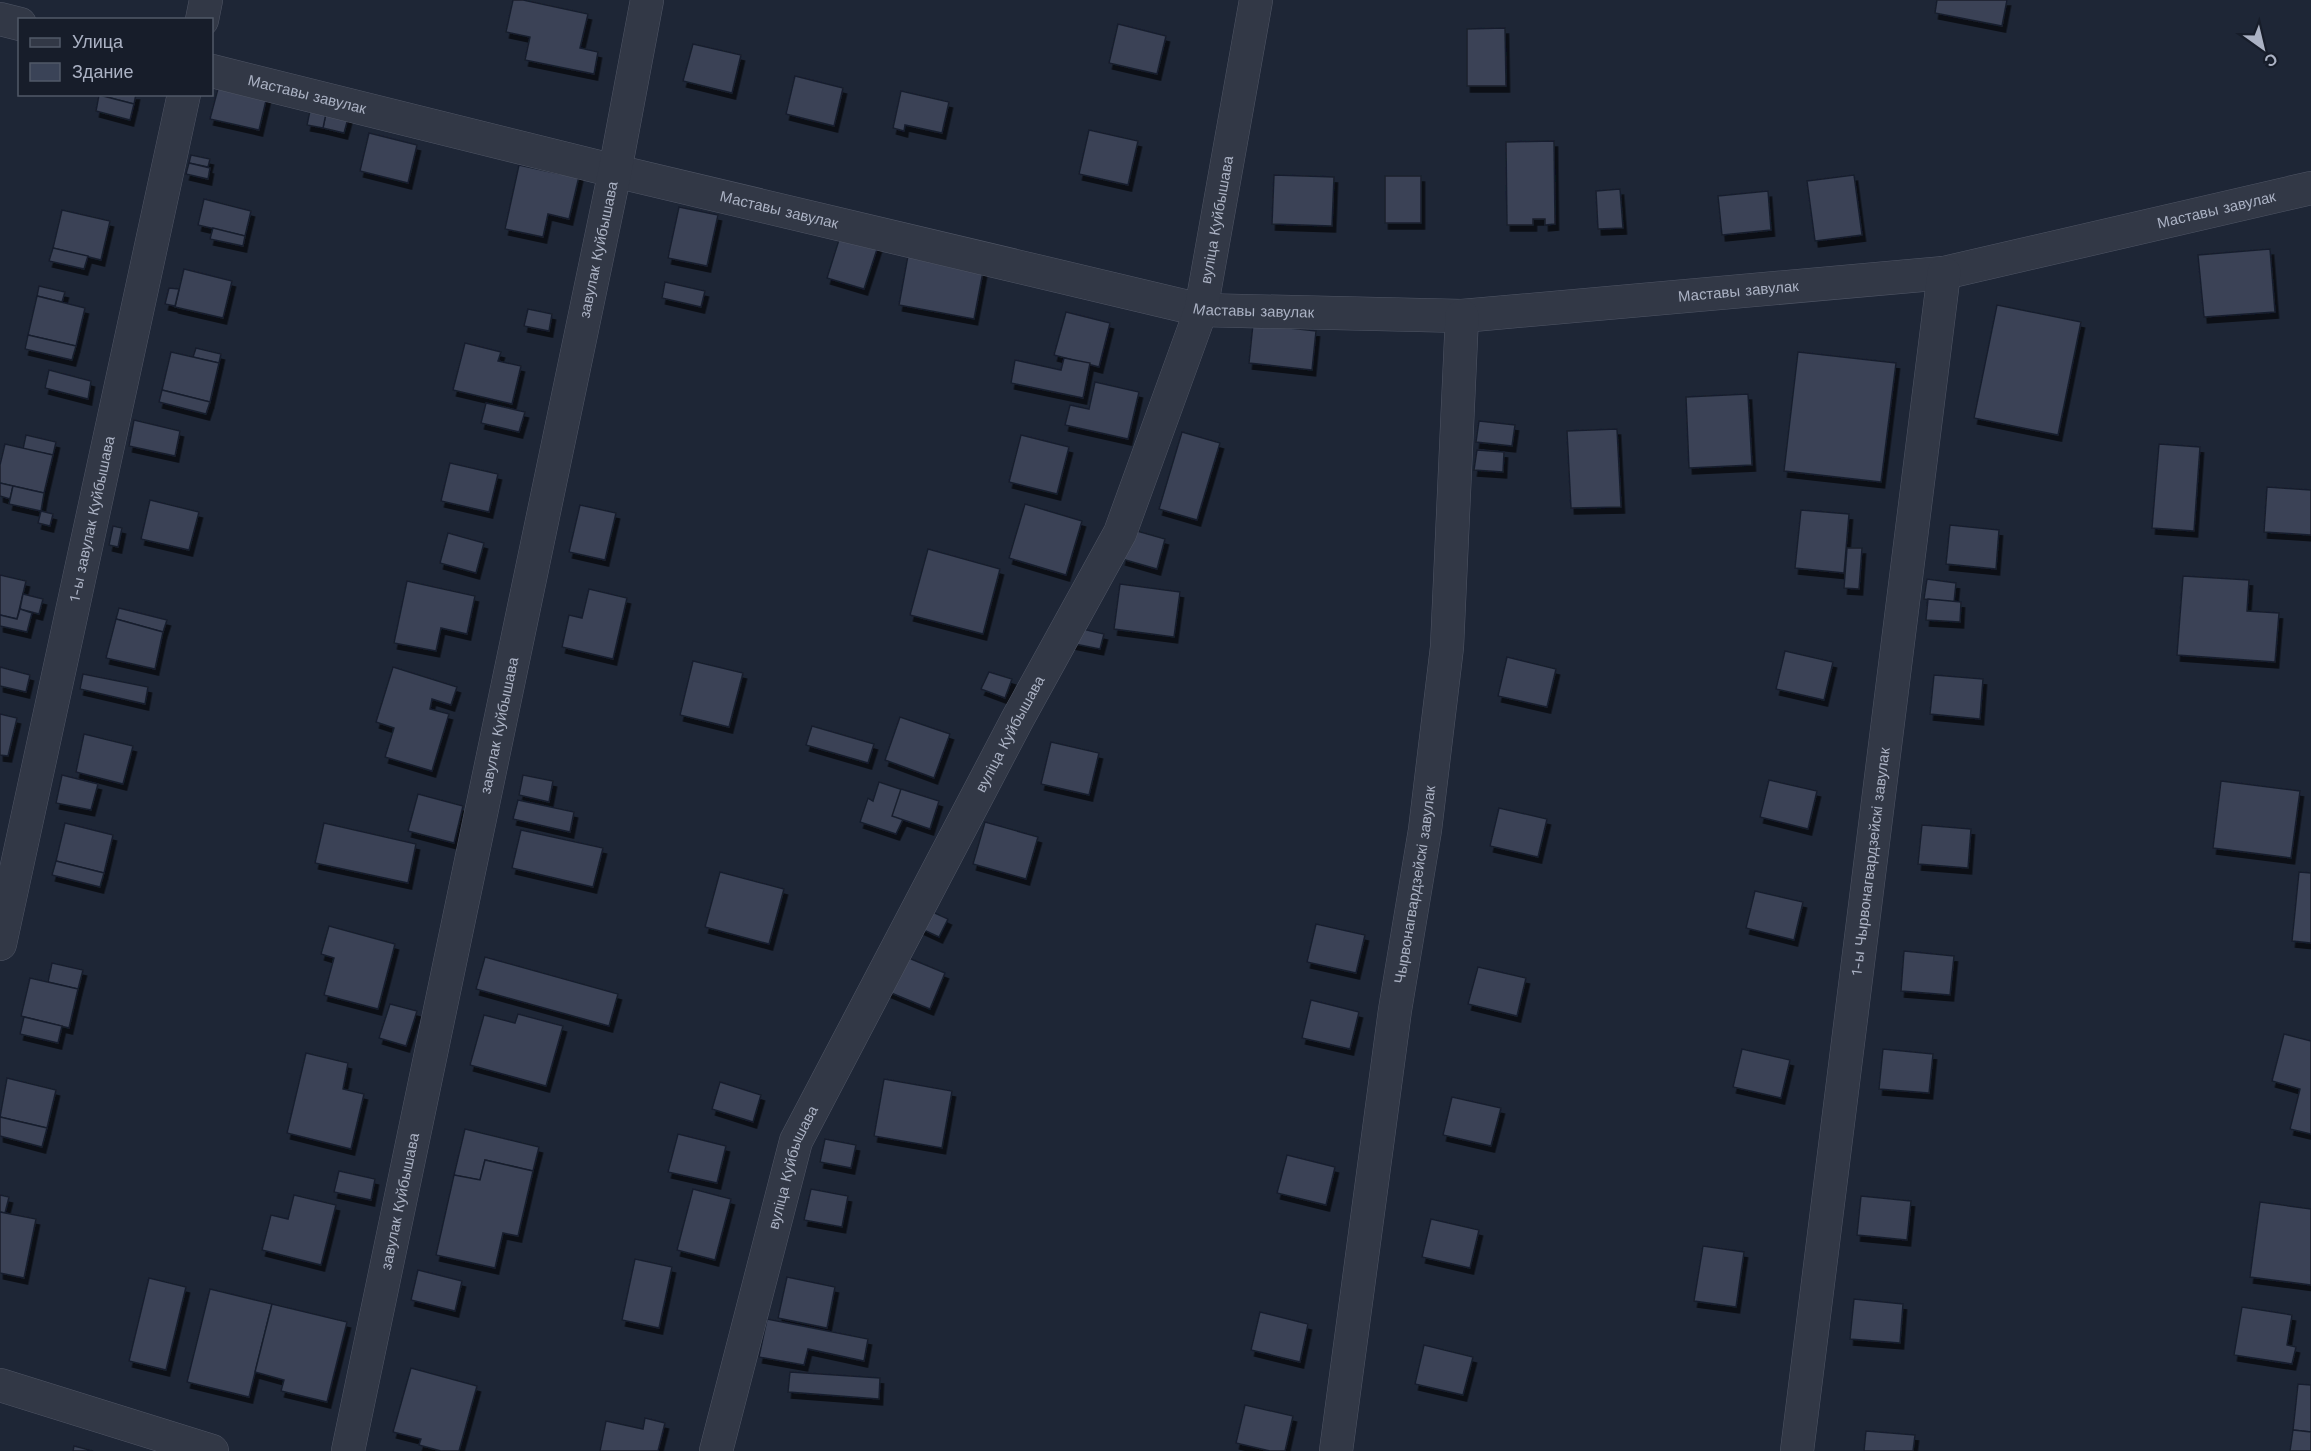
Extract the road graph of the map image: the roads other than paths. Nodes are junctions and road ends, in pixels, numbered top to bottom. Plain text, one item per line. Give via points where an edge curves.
1 (206, 0) edge
2 (647, 0) edge
3 (1256, 0) edge
4 (202, 18) edge
5 (0, 19) edge
6 (18, 24) edge
7 (213, 71) edge
8 (184, 96) edge
9 (615, 171) junction
10 (2311, 188) edge
11 (1944, 273) junction
12 (1202, 310) junction
13 (1462, 316) junction
14 (0, 944) edge
15 (0, 1385) edge
16 (212, 1451) edge
17 (348, 1451) edge
18 (716, 1451) edge
19 (1336, 1451) edge
20 (1797, 1451) edge

1 - 4 street
2 - 9 street, завулак Куйбышава
3 - 12 street, вуліца Куйбышава
5 - 6 street
7 - 9 street, Маставы завулак
8 - 14 street, 1-ы завулак Куйбышава
9 - 12 street, Маставы завулак
9 - 17 street, завулак Куйбышава
10 - 11 street, Маставы завулак
11 - 13 street, Маставы завулак
11 - 20 street, 1-ы Чырвонагвардзейскі завулак
12 - 13 street, Маставы завулак
12 - 18 street, вуліца Куйбышава via 1120,532 796,1141
13 - 19 street, Чырвонагвардзейскі завулак via 1447,647 1425,830 1395,1010
15 - 16 street

